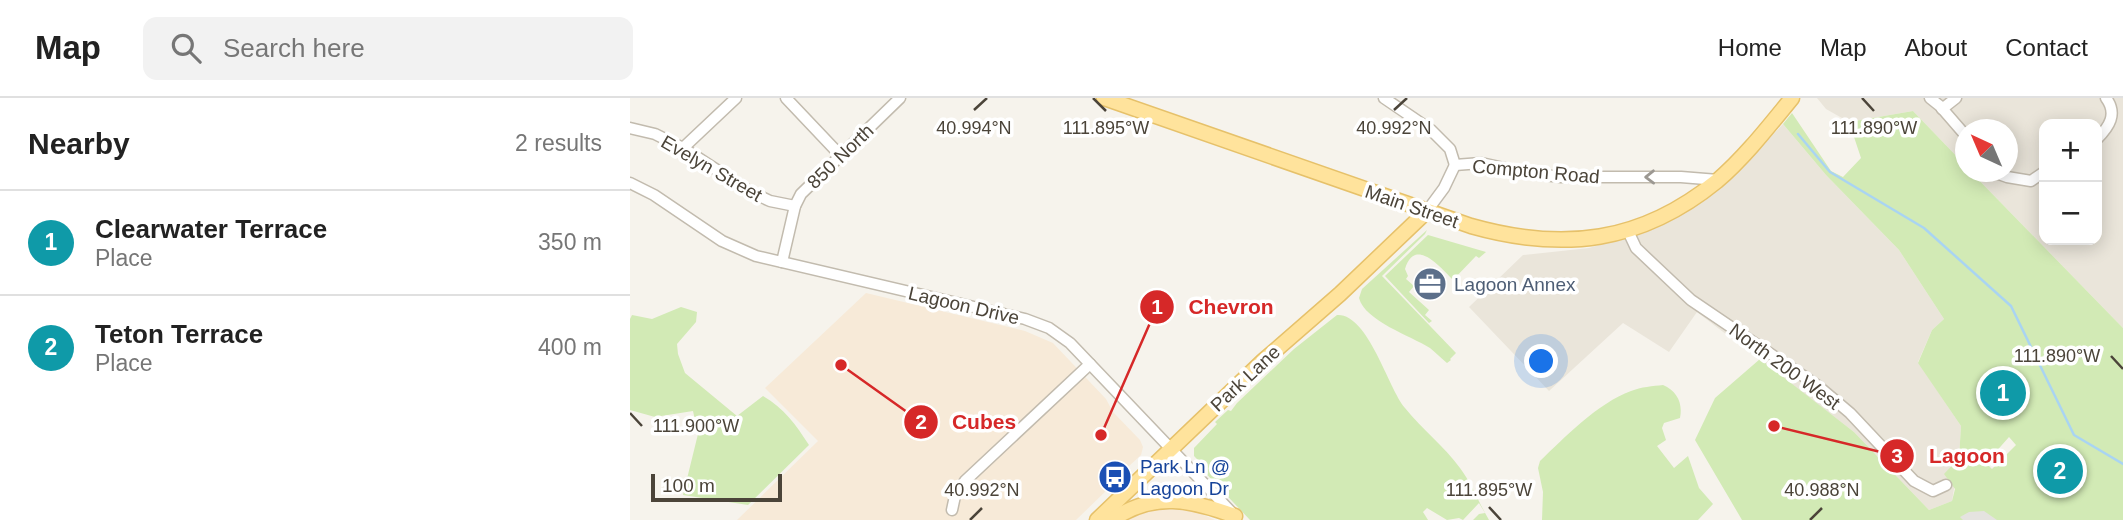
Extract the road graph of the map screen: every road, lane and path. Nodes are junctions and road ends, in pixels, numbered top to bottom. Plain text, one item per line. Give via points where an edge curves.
1 (736, 98) edge
2 (786, 98) edge
3 (900, 98) edge
4 (1104, 98) edge
5 (1384, 98) edge
6 (1792, 98) edge
7 (1930, 98) edge
8 (1956, 98) edge
9 (2106, 98) edge
10 (1942, 109) junction
11 (1955, 124) edge
12 (630, 128) edge
13 (2102, 133) edge
14 (684, 148) junction
15 (840, 155) junction
16 (1455, 165) junction
17 (2039, 175) edge
18 (2018, 179) edge
19 (1718, 180) junction
20 (630, 183) edge
21 (795, 206) junction
22 (1427, 211) junction
23 (1628, 231) junction
24 (782, 262) junction
25 (1090, 364) junction
26 (1171, 449) junction
27 (1946, 485) dead end
28 (952, 510) dead end
29 (1237, 518) edge
30 (1097, 520) edge
31 (1112, 520) edge

1 - 14 street
2 - 15 street
3 - 15 street, 850 North
4 - 22 main road, Main Street
5 - 16 street, Compton Road via 1431,130 1450,149
6 - 19 main road, Main Street
7 - 10 street
8 - 10 street
9 - 13 street via 2112,116
10 - 11 street
12 - 14 street, Evelyn Street
14 - 21 street, Evelyn Street via 749,191
15 - 21 street, 850 North via 807,186
19 -> 16 street, Compton Road via 1561,177 1481,163
16 - 22 street
17 - 18 street via 2031,181
19 - 23 main road, Main Street via 1676,209
20 - 24 street, Lagoon Drive via 722,242
21 - 24 street, 850 North
22 - 23 main road, Main Street via 1531,239 1560,241
22 - 26 main road, Park Lane
23 - 27 street, North 200 West via 1636,248 1690,300 1818,386 1914,481 1933,491
24 - 25 street, Lagoon Drive via 1039,323 1061,335
25 - 26 street, Lagoon Drive
25 - 28 street via 965,481
26 - 29 street, Lagoon Drive
26 - 30 main road, Park Lane
29 - 31 main road via 1198,504 1161,501 1136,506

